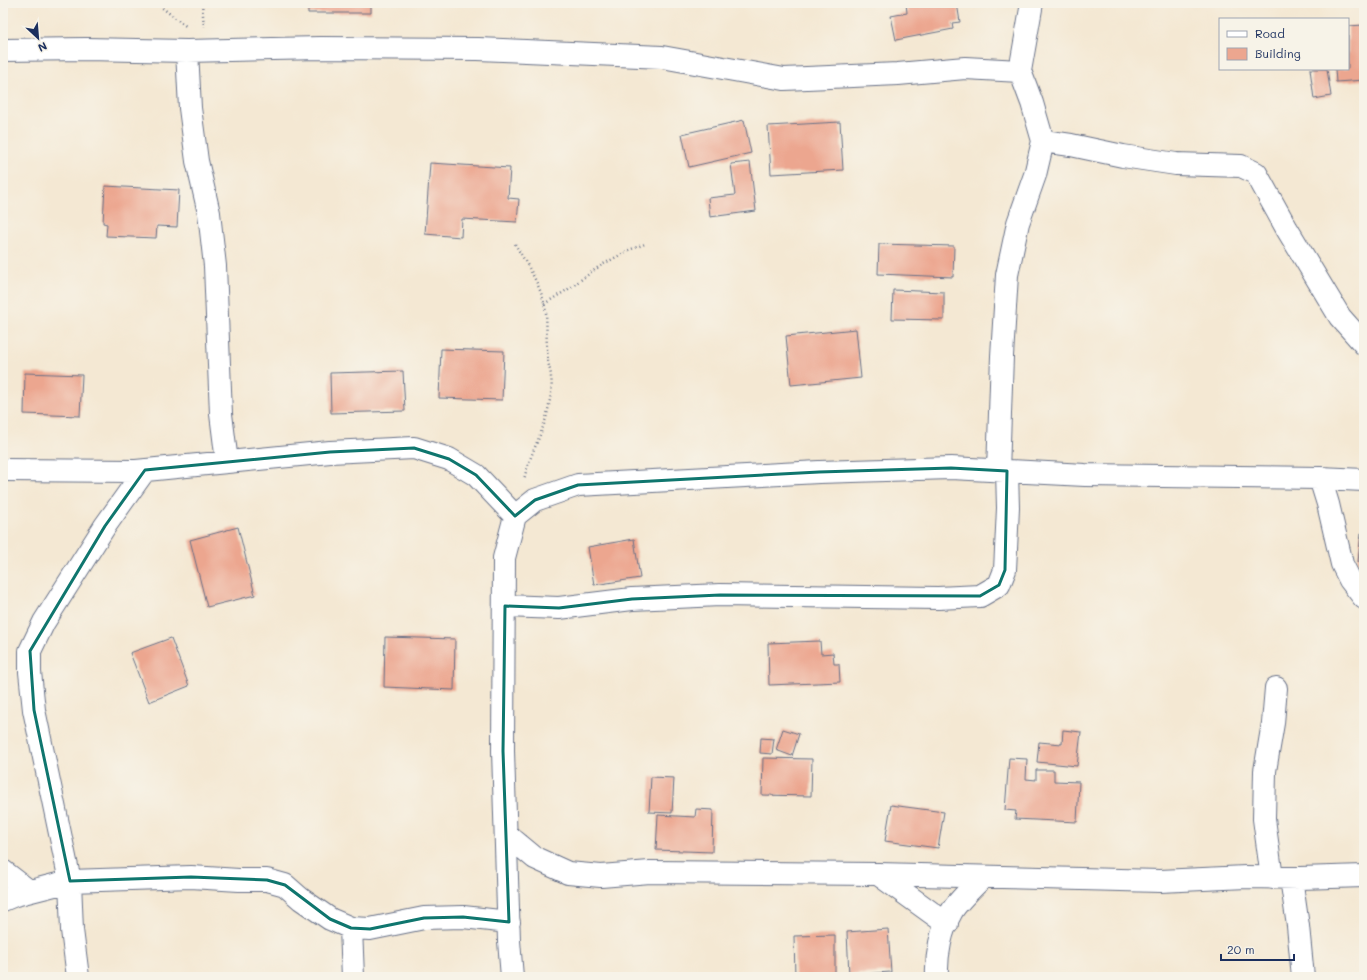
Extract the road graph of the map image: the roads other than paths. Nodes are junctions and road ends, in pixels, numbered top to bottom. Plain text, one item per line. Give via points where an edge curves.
1 (1032, 3) edge
2 (3, 50) edge
3 (187, 51) junction
4 (1020, 71) junction
5 (1043, 142) junction
6 (1364, 344) edge
7 (227, 462) junction
8 (3, 470) edge
9 (145, 470) junction
10 (1003, 471) junction
11 (1320, 478) junction
12 (1364, 480) edge
13 (519, 513) junction
14 (1364, 598) edge
15 (505, 606) junction
16 (1276, 688) dead end
17 (506, 834) junction
18 (3, 871) edge
19 (878, 874) junction
20 (1364, 876) edge
21 (983, 877) junction
22 (1282, 878) junction
23 (70, 881) junction
24 (29, 891) junction
25 (3, 900) edge
26 (509, 922) junction
27 (947, 924) junction
28 (351, 928) junction
29 (78, 977) edge
30 (353, 977) edge
31 (512, 977) edge
32 (936, 977) edge
33 (1302, 977) edge

1 - 4 street
2 - 3 street
3 - 4 street via 478,48 662,57 784,79 966,68
3 - 7 street via 191,116 197,161 209,213 215,266 221,414
4 - 5 street
5 - 6 street via 1176,164 1241,166 1256,173 1340,317
5 - 10 street via 1035,175 1018,223 1007,275 1002,356
7 - 9 street
7 - 13 street via 330,452 414,448 449,459 476,475
8 - 9 street
9 - 23 street via 105,526 44,622 30,651 34,710
10 - 11 street via 1085,475
10 - 13 street via 951,468 819,472 578,485 535,500
10 - 15 street via 1008,508 1005,570 999,585 980,596 938,598 720,595 632,599 559,608
11 - 12 street
11 - 14 street via 1342,564
13 - 15 street via 504,558
15 - 17 street via 503,751
16 - 22 street via 1265,771 1264,819
17 - 19 street via 535,858 568,872 600,876 650,872
17 - 26 street
18 - 24 street
19 - 21 street
19 - 27 street
20 - 22 street
21 - 22 street via 1160,881
21 - 27 street via 952,910
22 - 33 street via 1298,926
23 - 24 street
23 - 28 street via 191,877 267,880 285,884 301,899 330,919
23 - 29 street via 72,930
24 - 25 street
26 - 28 street via 463,917 424,918 370,929
26 - 31 street
27 - 32 street via 943,933
28 - 30 street

